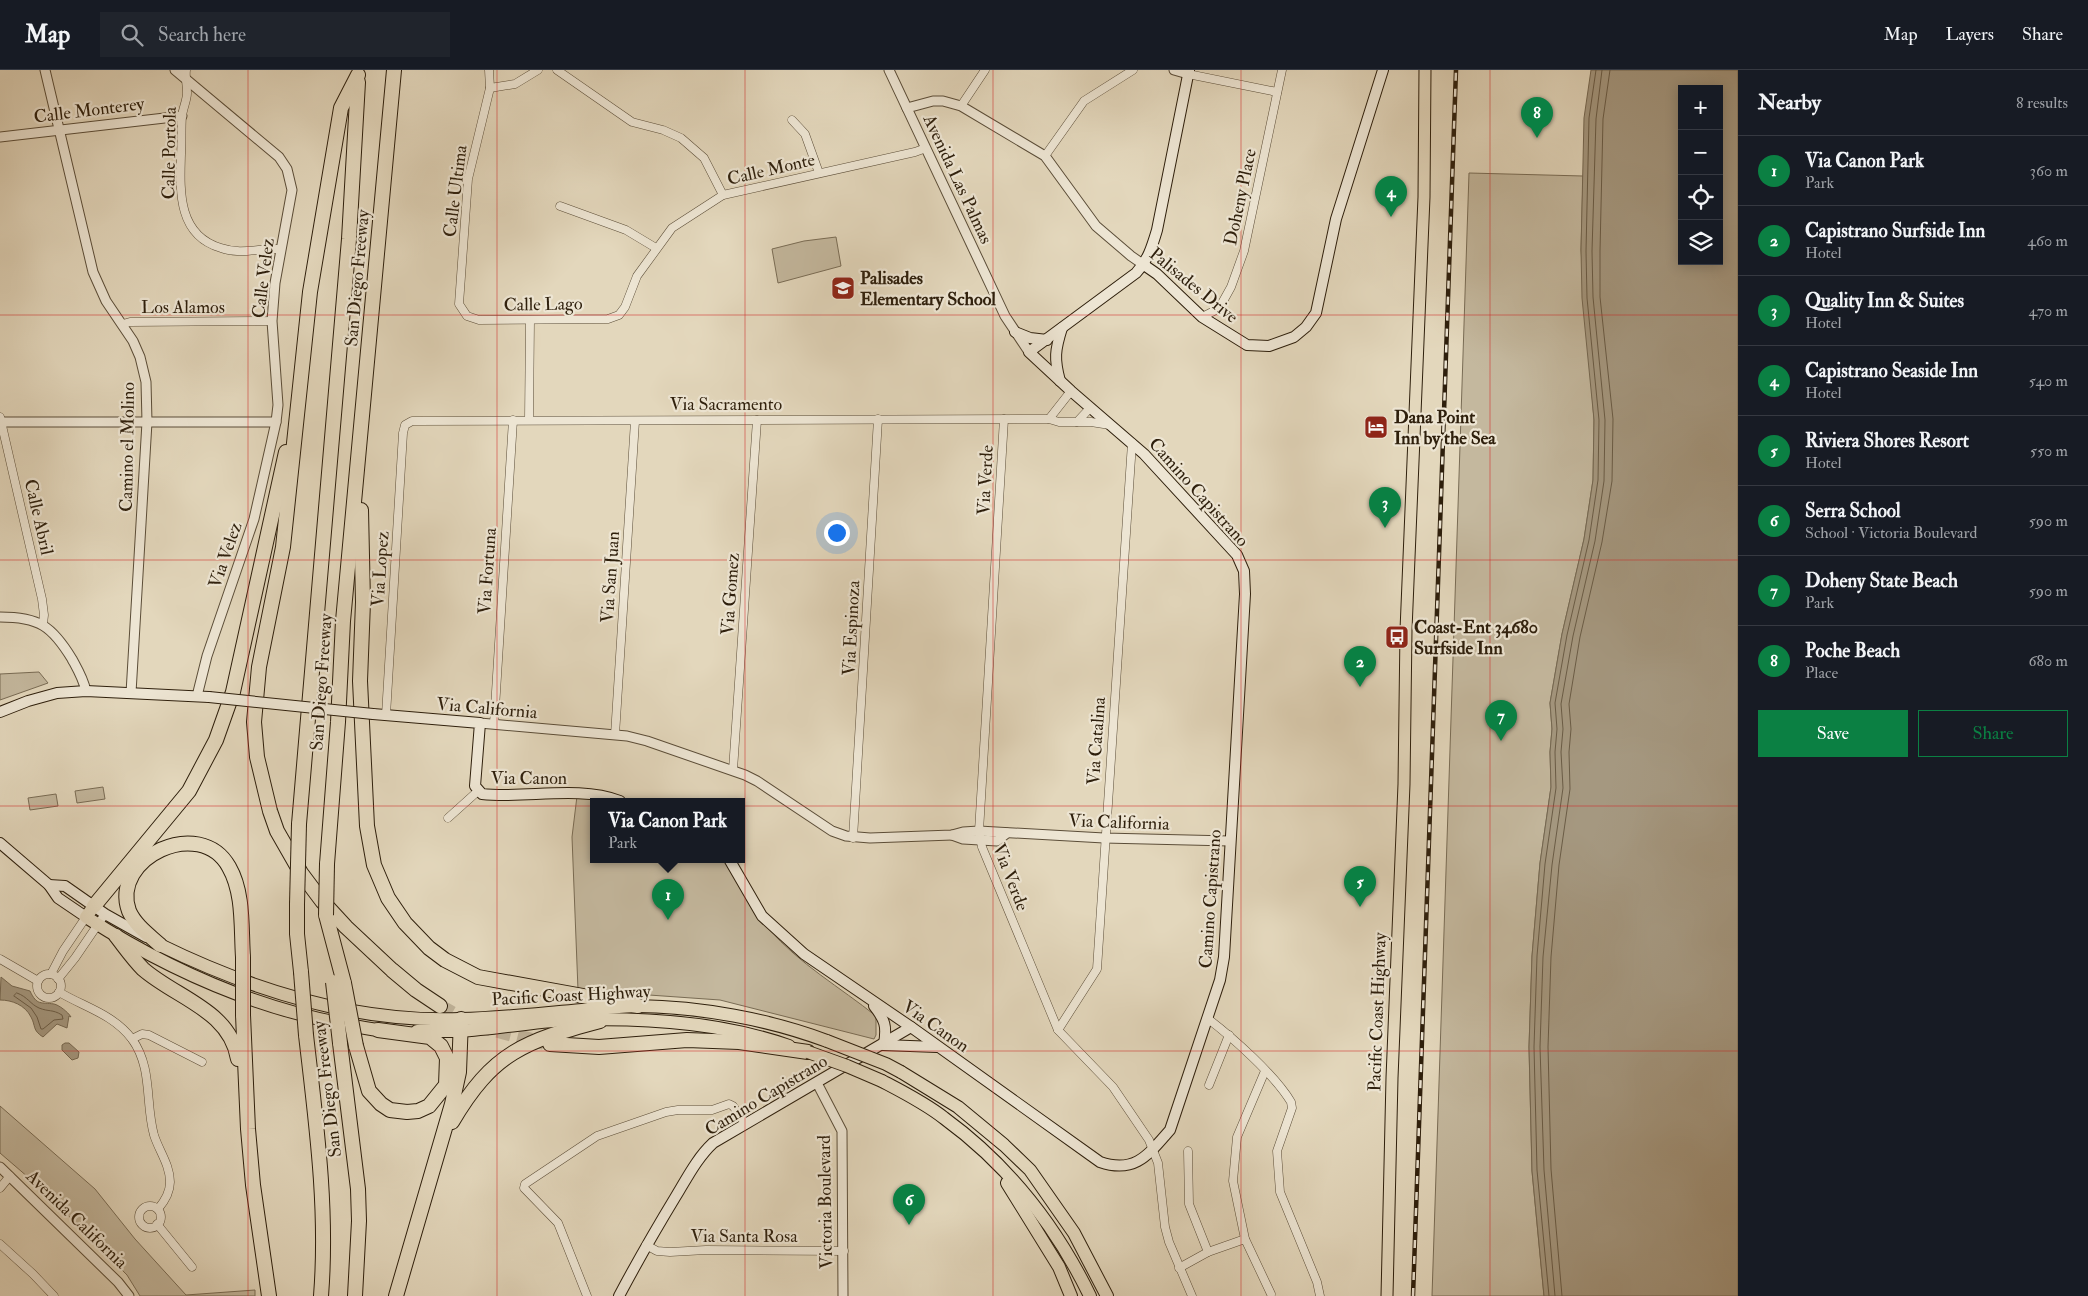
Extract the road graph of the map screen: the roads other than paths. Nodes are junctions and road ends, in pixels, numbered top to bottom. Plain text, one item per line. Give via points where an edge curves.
1 (45, 70) edge
2 (175, 70) edge
3 (394, 70) edge
4 (490, 70) edge
5 (538, 70) edge
6 (557, 70) edge
7 (889, 70) edge
8 (985, 70) edge
9 (1133, 70) edge
10 (1174, 70) edge
11 (1282, 70) edge
12 (1383, 70) edge
13 (1425, 70) edge
14 (358, 72) edge
15 (1188, 72) edge
16 (186, 75) edge
17 (490, 88) junction
18 (1277, 92) junction
19 (961, 106) junction
20 (907, 108) junction
21 (182, 116) junction
22 (792, 120) dead end
23 (60, 130) junction
24 (0, 137) edge
25 (926, 148) junction
26 (1045, 156) junction
27 (819, 173) junction
28 (724, 195) junction
29 (560, 206) dead end
30 (656, 248) junction
31 (281, 249) junction
32 (1144, 265) junction
33 (466, 316) joint
34 (619, 316) joint
35 (1202, 317) junction
36 (530, 320) junction
37 (272, 321) junction
38 (123, 324) junction
39 (1062, 328) junction
40 (1015, 332) junction
41 (1046, 340) junction
42 (1029, 352) junction
43 (1061, 382) junction
44 (1071, 391) junction
45 (1090, 408) junction
46 (298, 411) junction
47 (878, 419) junction
48 (1004, 419) junction
49 (1049, 419) junction
50 (0, 420) edge
51 (514, 420) junction
52 (529, 420) junction
53 (636, 420) junction
54 (757, 420) junction
55 (147, 422) junction
56 (276, 422) junction
57 (1077, 422) junction
58 (405, 425) joint
59 (1110, 425) junction
60 (361, 436) junction
61 (1132, 443) junction
62 (0, 617) edge
63 (43, 624) junction
64 (86, 690) junction
65 (131, 693) junction
66 (197, 696) junction
67 (0, 712) edge
68 (386, 715) junction
69 (480, 723) junction
70 (494, 724) junction
71 (615, 735) junction
72 (733, 770) junction
73 (478, 791) junction
74 (611, 798) edge
75 (448, 818) dead end
76 (980, 836) junction
77 (853, 838) junction
78 (1104, 838) junction
79 (1230, 842) junction
80 (0, 843) edge
81 (731, 863) edge
82 (95, 912) junction
83 (326, 915) junction
84 (98, 925) junction
85 (116, 936) junction
86 (160, 945) junction
87 (0, 958) edge
88 (55, 977) junction
89 (38, 981) junction
90 (338, 983) junction
91 (59, 992) junction
92 (870, 1001) junction
93 (440, 1006) tunnel mouth
94 (638, 1006) junction
95 (1207, 1018) junction
96 (600, 1021) junction
97 (460, 1025) junction
98 (911, 1027) junction
99 (378, 1030) junction
100 (1058, 1030) junction
101 (1229, 1035) junction
102 (132, 1039) junction
103 (550, 1044) tunnel mouth
104 (884, 1044) junction
105 (939, 1047) junction
106 (808, 1052) junction
107 (202, 1062) dead end
108 (1265, 1071) junction
109 (817, 1083) junction
110 (1209, 1085) dead end
111 (245, 1096) junction
112 (745, 1124) junction
113 (444, 1135) junction
114 (1154, 1149) junction
115 (1188, 1151) dead end
116 (990, 1156) junction
117 (0, 1167) edge
118 (1030, 1170) junction
119 (10, 1176) junction
120 (0, 1188) edge
121 (158, 1210) junction
122 (157, 1224) junction
123 (1244, 1239) junction
124 (0, 1244) edge
125 (646, 1245) junction
126 (844, 1251) junction
127 (1208, 1252) junction
128 (192, 1267) dead end
129 (1179, 1268) junction
130 (1271, 1294) dead end
131 (54, 1296) edge
132 (129, 1296) edge
133 (269, 1296) edge
134 (321, 1296) edge
135 (355, 1296) edge
136 (396, 1296) edge
137 (587, 1296) edge
138 (619, 1296) edge
139 (843, 1296) edge
140 (1071, 1296) edge
141 (1090, 1296) edge
142 (1107, 1296) edge
143 (1115, 1296) edge
144 (1192, 1296) edge
145 (1320, 1296) edge
146 (1386, 1296) edge

1 - 23 street, Camino el Molino
2 - 16 street
3 - 60 highway, San Diego Freeway
4 - 17 street, Calle Ultima
5 - 17 street via 515,84
6 - 28 street via 632,122 664,130 680,138 704,158
7 - 20 street, Avenida Las Palmas
8 - 19 street
9 - 26 street via 1084,101
10 - 15 street
11 - 18 street, Doheny Place
12 - 35 main road, Palisades Drive via 1336,219 1319,305 1306,327 1282,343 1247,345
13 - 146 main road, Pacific Coast Highway via 1424,197 1406,630 1404,784
14 - 46 highway via 341,108 310,292
14 - 134 highway, San Diego Freeway, bridge via 349,239 299,824 297,934 324,1212
15 - 18 street
15 - 32 main road via 1157,230
16 - 21 street, Calle Portola via 187,93
16 - 31 street, Calle Velez via 279,157 287,169 292,190
17 - 33 street, Calle Ultima via 468,179 459,304
18 - 35 street, Doheny Place via 1244,252 1221,305
19 - 20 street, Palisades Drive via 933,101
19 - 26 street, Palisades Drive
20 - 25 street, Avenida Las Palmas
21 - 23 street, Calle Monterey
21 - 31 street, Calle Portola via 180,196 194,230 205,240 231,251
22 - 27 street via 805,134
23 - 24 street, Calle Monterey
23 - 38 street, Camino el Molino via 93,272 106,301
25 - 27 street, Calle Monte
25 - 40 street, Avenida Las Palmas
26 - 32 street, Palisades Drive via 1096,226
27 - 28 street, Calle Monte
28 - 30 street, Calle Monte via 672,228
29 - 30 street via 626,230
30 - 34 street, Calle Monte via 637,276
31 - 37 street, Calle Velez
32 - 35 main road, Palisades Drive via 1158,274
32 - 39 main road
33 - 36 street, Calle Lago via 479,320
34 - 36 street, Calle Lago via 608,319
36 - 52 street
37 - 38 street, Los Alamos
37 - 56 street, Calle Velez via 278,405
38 - 55 street, Camino el Molino via 134,341 144,371
39 - 41 main road
39 - 43 main road via 1055,350
40 - 41 main road
40 - 42 street, Avenida Las Palmas
41 - 42 main road
42 - 43 main road, Camino Capistrano
43 - 44 main road, Camino Capistrano
44 - 45 main road, Camino Capistrano
44 - 49 street
45 - 57 street
45 - 59 main road, Camino Capistrano
46 - 82 highway via 289,438 232,692 216,740 188,790
46 - 93 highway via 283,548 256,695 257,757 265,795 277,831 322,901 392,970
47 - 48 street, Via Sacramento
47 - 54 street, Via Sacramento
47 - 77 street, Via Espinoza
48 - 49 street, Via Sacramento
48 - 76 street, Via Verde
49 - 57 street, Via Sacramento
50 - 55 street
50 - 63 street, Calle Abril via 42,599
51 - 52 street, Via Sacramento
51 - 58 street, Via Sacramento via 412,421
51 - 70 street, Via Fortuna
52 - 53 street, Via Sacramento
53 - 54 street, Via Sacramento
53 - 71 street, Via San Juan
54 - 72 street, Via Gomez
55 - 56 street
55 - 65 street, Camino el Molino
56 - 66 street, Via Velez via 254,519 207,656
57 - 59 street, Via Sacramento
58 - 68 street, Via Lopez
59 - 61 main road, Camino Capistrano
60 - 83 highway, San Diego Freeway, bridge via 343,620
60 - 94 highway via 362,758 369,845 381,884 414,934 445,960 478,976
61 - 78 street, Via Catalina
61 - 79 main road, Camino Capistrano via 1237,555 1244,571 1246,594
62 - 63 street via 20,617
63 - 64 street via 64,646 84,680
64 - 65 main road, Via California
64 - 67 main road, Via California via 28,700
65 - 66 main road, Via California
66 - 68 main road, Via California, bridge
68 - 69 main road, Via California
69 - 70 street, Via California
69 - 73 main road via 475,786
70 - 71 street, Via California
71 - 72 street, Via California via 640,739
72 - 77 street, Via California via 757,781 832,831
73 - 74 main road, Via Canon via 490,795 584,794
73 - 75 street, Via Canon
76 - 77 street, Via California via 963,839 952,835
76 - 78 street, Via California via 997,841 1007,833
76 - 100 street, Via Verde
78 - 79 street, Via California
78 - 100 street, Via Catalina via 1097,969
79 - 95 main road, Camino Capistrano via 1224,957
80 - 82 main road via 49,885 65,886
81 - 92 main road, Via Canon via 762,916 779,933
82 - 84 highway, Pacific Coast Highway
82 - 86 main road, Pacific Coast Highway
82 - 88 street via 63,951
83 - 90 highway, San Diego Freeway
83 - 90 highway via 336,955
84 - 85 highway, Pacific Coast Highway
84 - 88 street via 64,971
85 - 99 highway, Pacific Coast Highway via 215,986 296,1012
85 - 111 highway via 143,968 226,1028 236,1046
86 - 97 highway, Pacific Coast Highway via 226,975 317,1002
86 - 111 highway, bridge via 129,909 127,896 136,870 156,852 170,845 188,843 210,849 226,861 237,887 243,957
87 - 89 street
88 - 89 street via 44,975
88 - 91 street via 60,985
89 - 91 street via 39,992 45,997 53,997
90 - 99 highway, bridge via 369,1091 390,1110 418,1111 429,1106 446,1085 447,1058 441,1046 430,1037
90 - 135 highway, San Diego Freeway, bridge via 340,1043 358,1197
91 - 102 street via 109,1017
92 - 98 main road, Via Canon
92 - 104 main road via 884,1019
94 - 97 highway, Pacific Coast Highway
94 - 118 highway, Pacific Coast Highway, bridge via 736,1016 799,1031 886,1064 958,1107
95 - 101 street
95 - 114 main road, Camino Capistrano via 1170,1130
96 - 97 highway, Pacific Coast Highway
96 - 106 highway, Pacific Coast Highway via 701,1025 773,1040
96 - 113 highway via 537,1039 508,1055 467,1095
97 - 99 highway, Pacific Coast Highway
97 - 113 highway via 459,1072
98 - 104 main road, Camino Capistrano
98 - 105 main road, Via Canon
100 - 114 street, Via Verde via 1129,1108
101 - 108 street
101 - 110 street
102 - 107 street via 149,1034
102 - 121 street via 146,1067 149,1115 154,1137 170,1174 168,1191
103 - 106 highway via 600,1047 687,1040 740,1042
104 - 105 main road
104 - 109 main road, Camino Capistrano
105 - 114 main road, Via Canon via 1100,1162 1114,1167 1129,1166
106 - 116 highway, Pacific Coast Highway, bridge via 882,1080 943,1117
108 - 123 street via 1237,1137 1233,1181
108 - 145 street via 1291,1102 1292,1108 1277,1152 1280,1192 1320,1281
109 - 112 main road, Camino Capistrano
109 - 126 street, Victoria Boulevard via 842,1130
111 - 133 highway via 253,1185
112 - 125 main road, Camino Capistrano via 705,1151
112 - 137 street via 729,1104 712,1110 678,1110 654,1115 593,1138 525,1184 524,1188 558,1223
113 - 136 highway
114 - 129 street, Via Verde via 1165,1227
115 - 127 street via 1189,1204
116 - 140 highway via 1059,1267
116 - 141 highway, Pacific Coast Highway via 1050,1225 1076,1266
117 - 119 street, Avenida California
118 - 142 highway, Pacific Coast Highway via 1078,1240
118 - 143 highway via 1090,1248
119 - 120 street
119 - 132 street, Avenida California
121 - 122 street via 161,1217
121 - 122 street via 146,1207 140,1212 146,1227
122 - 128 street
123 - 127 street
123 - 130 street
124 - 131 street
125 - 126 street, Via Santa Rosa via 670,1252
125 - 138 main road, Camino Capistrano
126 - 139 street, Victoria Boulevard
127 - 129 street
129 - 144 street, Via Verde

